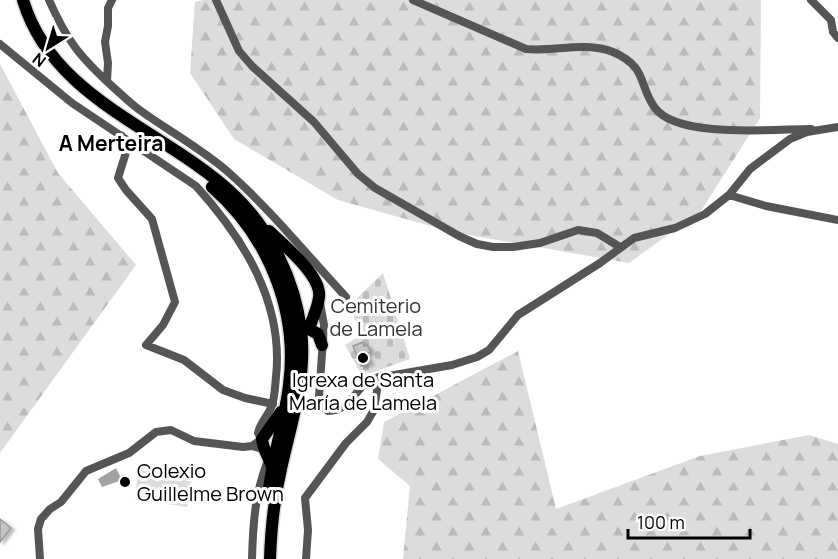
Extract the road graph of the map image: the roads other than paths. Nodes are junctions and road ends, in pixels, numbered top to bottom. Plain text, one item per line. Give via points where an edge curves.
1 (16, 0) edge
2 (23, 0) edge
3 (50, 0) edge
4 (112, 0) edge
5 (216, 0) edge
6 (413, 0) edge
7 (811, 0) edge
8 (835, 20) edge
9 (838, 38) edge
10 (0, 44) edge
11 (106, 81) junction
12 (838, 127) edge
13 (821, 129) junction
14 (121, 135) junction
15 (729, 195) junction
16 (251, 220) junction
17 (838, 220) edge
18 (620, 247) junction
19 (313, 269) junction
20 (285, 280) junction
21 (346, 297) dead end
22 (319, 298) junction
23 (301, 331) junction
24 (321, 345) junction
25 (379, 377) junction
26 (291, 395) junction
27 (273, 404) junction
28 (277, 441) junction
29 (263, 450) junction
30 (40, 559) edge
31 (252, 559) edge
32 (263, 559) edge
33 (270, 559) edge
34 (306, 559) edge

1 - 16 main road via 32,40 72,88 207,183
2 - 16 main road via 45,45 66,72 93,96 208,174 235,196
3 - 11 street via 76,51
4 - 11 street via 105,42
5 - 18 street via 239,51 314,122 375,188 477,244 513,247 578,230 597,233
6 - 13 street via 526,49 585,47 615,53 639,72 660,114 683,125
7 - 8 street
8 - 9 street via 833,32
10 - 14 street via 72,103
11 - 19 street via 139,110 226,171 256,200
12 - 13 street
13 - 15 street via 790,139 772,151 750,169
14 - 27 street via 196,186 251,261 268,297 275,327
14 - 27 street via 128,146 118,178 152,219 175,302 146,345 184,360 223,390
15 - 17 street
15 - 18 street via 692,221 634,238
16 - 19 main road
16 - 20 main road
16 - 26 main road via 286,312
18 - 25 street via 519,315 489,350 477,357
19 - 20 main road via 299,271
19 - 21 street
19 - 22 main road
20 - 23 main road
22 - 23 main road
22 - 24 street via 324,325
23 - 24 main road via 318,334
23 - 26 main road
24 - 25 street via 319,397 328,411 338,411 347,405 360,386
25 - 34 street via 374,410 305,498
26 - 28 main road
26 - 29 main road
26 - 33 main road via 271,520
27 - 29 street via 258,433
28 - 29 main road
28 - 29 main road
29 - 30 street via 195,441 171,430 156,432 129,453 86,471 50,509 38,529
29 - 31 street
29 - 32 main road

